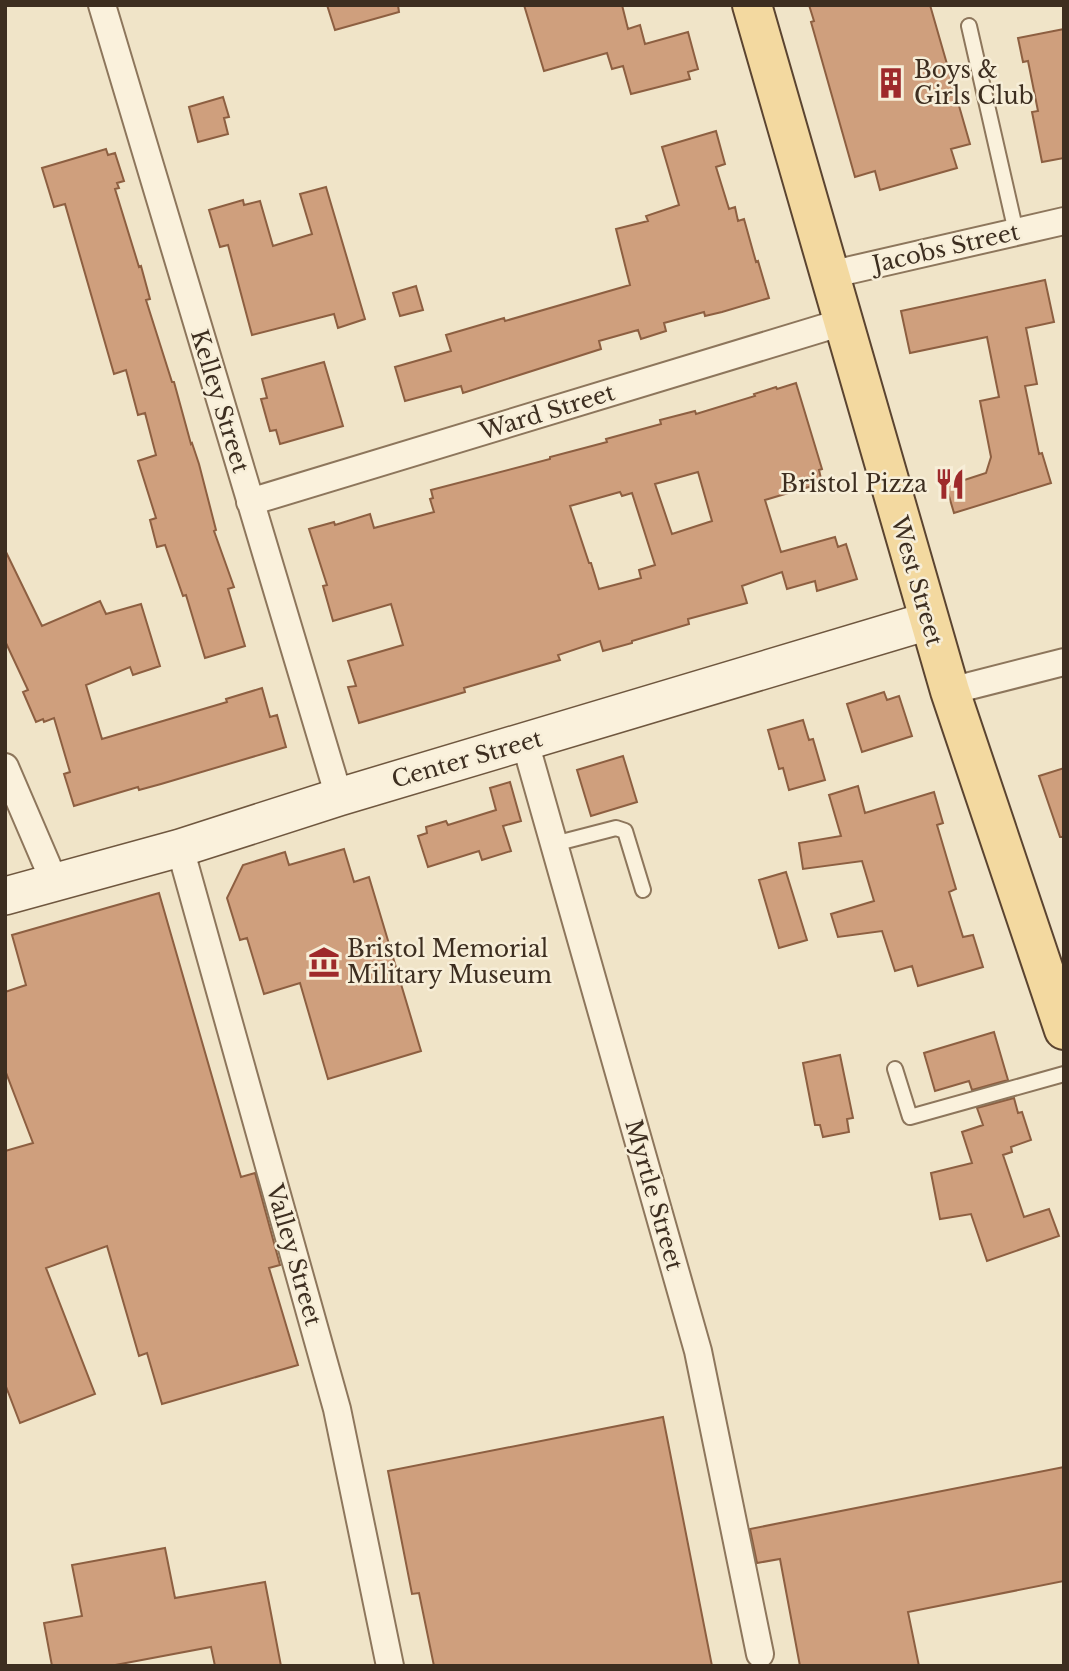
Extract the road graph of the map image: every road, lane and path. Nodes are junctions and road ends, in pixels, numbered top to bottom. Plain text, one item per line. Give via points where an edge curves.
1 (102, 5) edge
2 (752, 5) edge
3 (969, 26) dead end
4 (1064, 221) edge
5 (1016, 232) junction
6 (829, 275) junction
7 (843, 321) junction
8 (250, 502) junction
9 (928, 621) junction
10 (1064, 662) edge
11 (950, 691) junction
12 (525, 742) junction
13 (5, 767) edge
14 (339, 797) junction
15 (554, 844) junction
16 (180, 848) junction
17 (54, 881) junction
18 (643, 890) dead end
19 (5, 895) edge
20 (1064, 1030) edge
21 (895, 1069) dead end
22 (1064, 1074) edge
23 (761, 1660) edge
24 (390, 1666) edge

1 - 8 street, Kelley Street
2 - 6 main road, West Street
3 - 5 lane
4 - 5 street, Jacobs Street
5 - 6 street, Jacobs Street
6 - 7 main road, West Street
7 - 8 street, Ward Street
7 - 9 main road, West Street
8 - 14 street, Kelley Street
9 - 11 main road, West Street
9 - 12 street, Center Street
10 - 11 street
11 - 20 main road, West Street
12 - 14 street, Center Street
12 - 15 street, Myrtle Street
13 - 17 street
14 - 16 street, Center Street
15 - 18 lane via 616,828 625,831
15 - 23 street, Myrtle Street via 698,1351
16 - 17 street, Center Street
16 - 24 street, Valley Street via 337,1409
17 - 19 street, Center Street
21 - 22 lane via 909,1117

